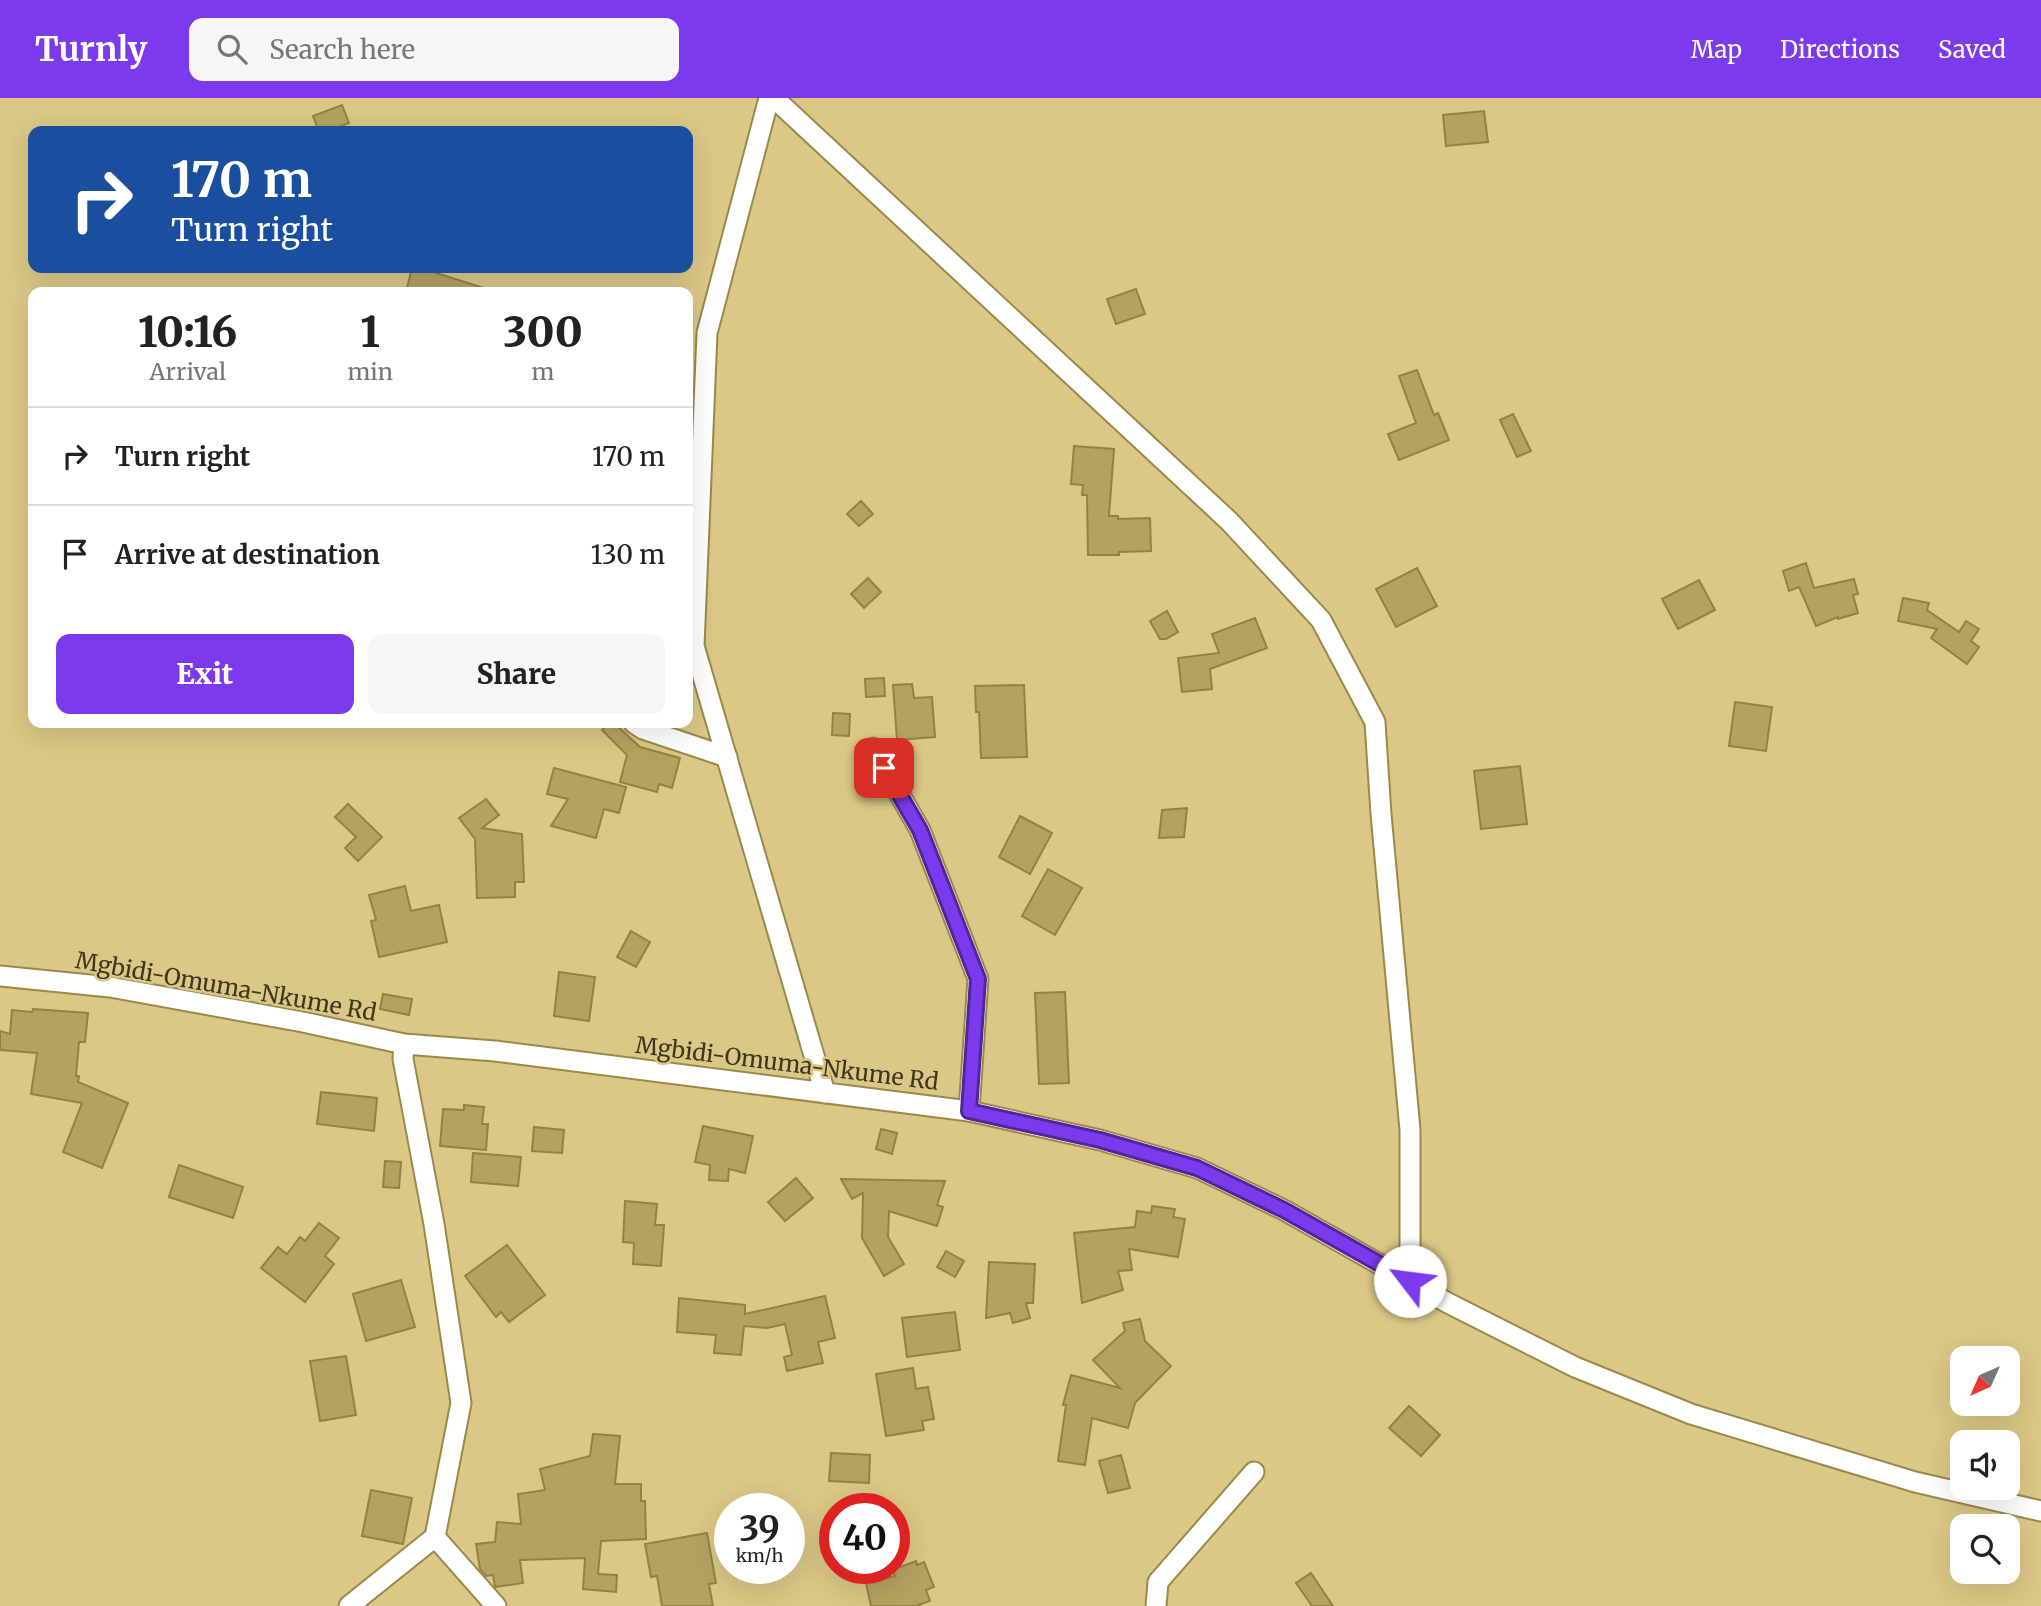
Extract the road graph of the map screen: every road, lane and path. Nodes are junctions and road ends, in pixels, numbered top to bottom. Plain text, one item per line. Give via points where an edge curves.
1 (771, 98) edge
2 (642, 728) edge
3 (873, 748) dead end
4 (727, 757) junction
5 (0, 976) edge
6 (404, 1044) junction
7 (825, 1093) junction
8 (969, 1111) junction
9 (1410, 1281) junction
10 (1254, 1472) dead end
11 (2041, 1511) edge
12 (435, 1536) junction
13 (349, 1606) edge
14 (496, 1606) edge
15 (1156, 1606) edge

1 - 4 street via 707,333 694,646
1 - 9 street via 1229,521 1328,631 1376,722 1410,1130
2 - 4 street
3 - 8 street via 920,830 978,979
4 - 7 street
5 - 6 street, Mgbidi-Omuma-Nkume Rd via 110,987
6 - 7 street, Mgbidi-Omuma-Nkume Rd via 495,1051
6 - 12 street via 461,1403
7 - 8 street, Mgbidi-Omuma-Nkume Rd
8 - 9 street, Mgbidi-Omuma-Nkume Rd via 1100,1140 1197,1168 1284,1210
9 - 11 street, Mgbidi-Omuma-Nkume Rd via 1575,1367 1691,1414 1915,1482
10 - 15 street via 1158,1582
12 - 13 street
12 - 14 street

